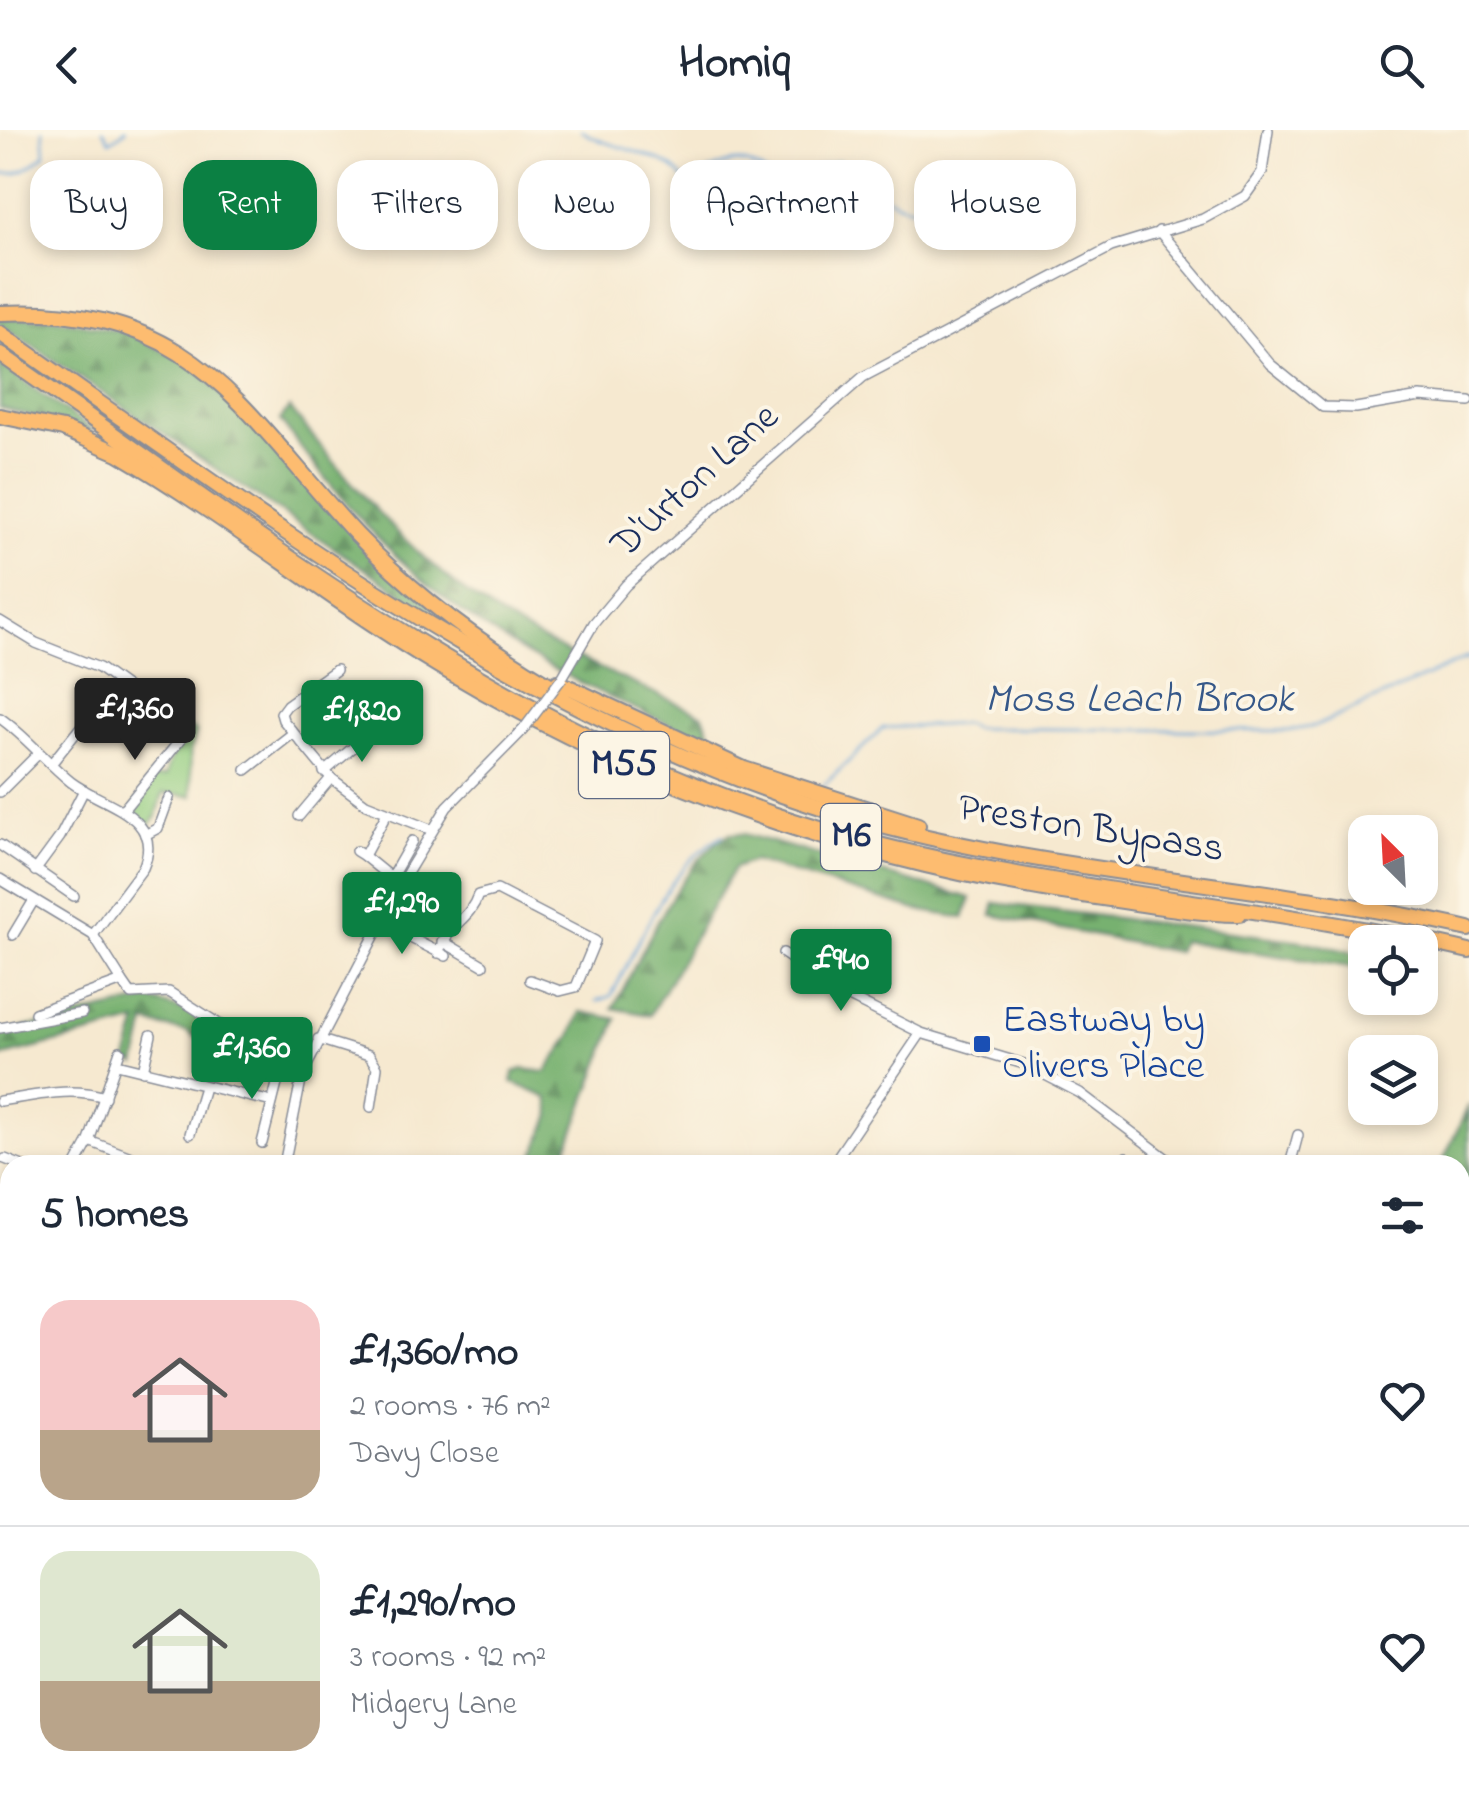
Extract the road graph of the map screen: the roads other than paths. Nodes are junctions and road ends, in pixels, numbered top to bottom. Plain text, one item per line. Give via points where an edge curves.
1 (1268, 130) edge
2 (1160, 231) junction
3 (0, 313) edge
4 (0, 333) edge
5 (0, 354) edge
6 (1469, 401) edge
7 (0, 416) edge
8 (380, 557) junction
9 (0, 622) edge
10 (336, 670) dead end
11 (116, 683) junction
12 (274, 700) dead end
13 (284, 709) junction
14 (159, 711) dead end
15 (0, 718) edge
16 (374, 730) dead end
17 (292, 734) junction
18 (181, 739) dead end
19 (38, 753) junction
20 (52, 764) junction
21 (710, 768) junction
22 (246, 770) dead end
23 (328, 775) junction
24 (84, 790) junction
25 (0, 792) edge
26 (170, 798) dead end
27 (124, 809) junction
28 (388, 813) junction
29 (299, 816) dead end
30 (432, 830) junction
31 (145, 835) junction
32 (412, 842) dead end
33 (0, 845) edge
34 (1024, 856) junction
35 (35, 870) junction
36 (0, 878) edge
37 (391, 878) junction
38 (74, 896) dead end
39 (34, 900) junction
40 (378, 902) dead end
41 (1290, 916) junction
42 (381, 924) junction
43 (1469, 930) edge
44 (13, 935) dead end
45 (92, 935) junction
46 (442, 941) junction
47 (1469, 952) edge
48 (784, 953) dead end
49 (483, 965) dead end
50 (530, 980) dead end
51 (124, 986) junction
52 (36, 1013) dead end
53 (0, 1028) edge
54 (77, 1030) dead end
55 (921, 1033) junction
56 (152, 1035) dead end
57 (318, 1040) junction
58 (120, 1051) dead end
59 (310, 1055) junction
60 (117, 1064) junction
61 (143, 1071) junction
62 (280, 1072) dead end
63 (204, 1087) junction
64 (105, 1097) junction
65 (0, 1101) edge
66 (272, 1102) junction
67 (371, 1107) dead end
68 (190, 1134) dead end
69 (1298, 1135) dead end
70 (89, 1141) junction
71 (262, 1143) dead end
72 (81, 1155) edge
73 (126, 1155) edge
74 (287, 1155) edge
75 (839, 1155) edge
76 (1162, 1155) edge
77 (1293, 1155) edge

1 - 2 street, D'Urton Lane via 1262,172 1245,196 1204,219
2 - 6 street via 1270,364 1324,406
2 - 30 street, D'Urton Lane, bridge via 1112,247 863,377 626,584 524,730 464,787
3 - 8 highway, M55 via 94,318 184,353 245,405
4 - 21 highway, M6 via 454,641 568,705
5 - 41 highway, M6 via 383,618 550,718 650,766 772,813 912,853
7 - 41 highway, M55 via 63,429 118,453 454,674 583,746 710,801 838,844 976,878 1215,914
8 - 21 highway, M55 via 490,648
8 - 34 highway, M55 via 493,644 639,724 804,790
9 - 11 street via 82,659
10 - 13 street via 318,677
11 - 14 street
11 - 20 street
12 - 13 street
13 - 17 street
15 - 19 street
16 - 23 street
17 - 22 street
17 - 23 street
18 - 27 street
19 - 20 street
19 - 25 street
20 - 24 street
21 - 34 highway, Preston Bypass / M6 via 868,822
23 - 28 street
23 - 29 street
24 - 27 street
24 - 35 street
26 - 31 street via 158,828
27 - 31 street
28 - 30 street
28 - 37 street via 360,854
30 - 42 street, D'Urton Lane
31 - 45 street via 143,868
32 - 37 street
33 - 35 street
34 - 43 highway, Preston Bypass / M6 via 1321,900
35 - 38 street
36 - 39 street
37 - 40 street
39 - 44 street
39 - 45 street
41 - 47 highway, M6
42 - 46 street via 442,954
42 - 57 street, D'Urton Lane
45 - 51 street
46 - 49 street
46 - 50 street via 453,922 473,910 478,895 492,889 595,940 576,987 560,991
48 - 55 street via 843,994
51 - 52 street
51 - 59 street via 139,995 169,992 233,1033
53 - 54 street via 78,1014
55 - 75 street
55 - 76 street via 1024,1064 1080,1093
56 - 61 street
57 - 59 street, D'Urton Lane
57 - 67 street via 368,1055 377,1067
58 - 60 street
59 - 74 street, D'Urton Lane
60 - 61 street
60 - 64 street
61 - 63 street
62 - 66 street
63 - 66 street
63 - 68 street
64 - 65 street via 48,1092
64 - 70 street
66 - 71 street
69 - 77 street
70 - 72 street
70 - 73 street

